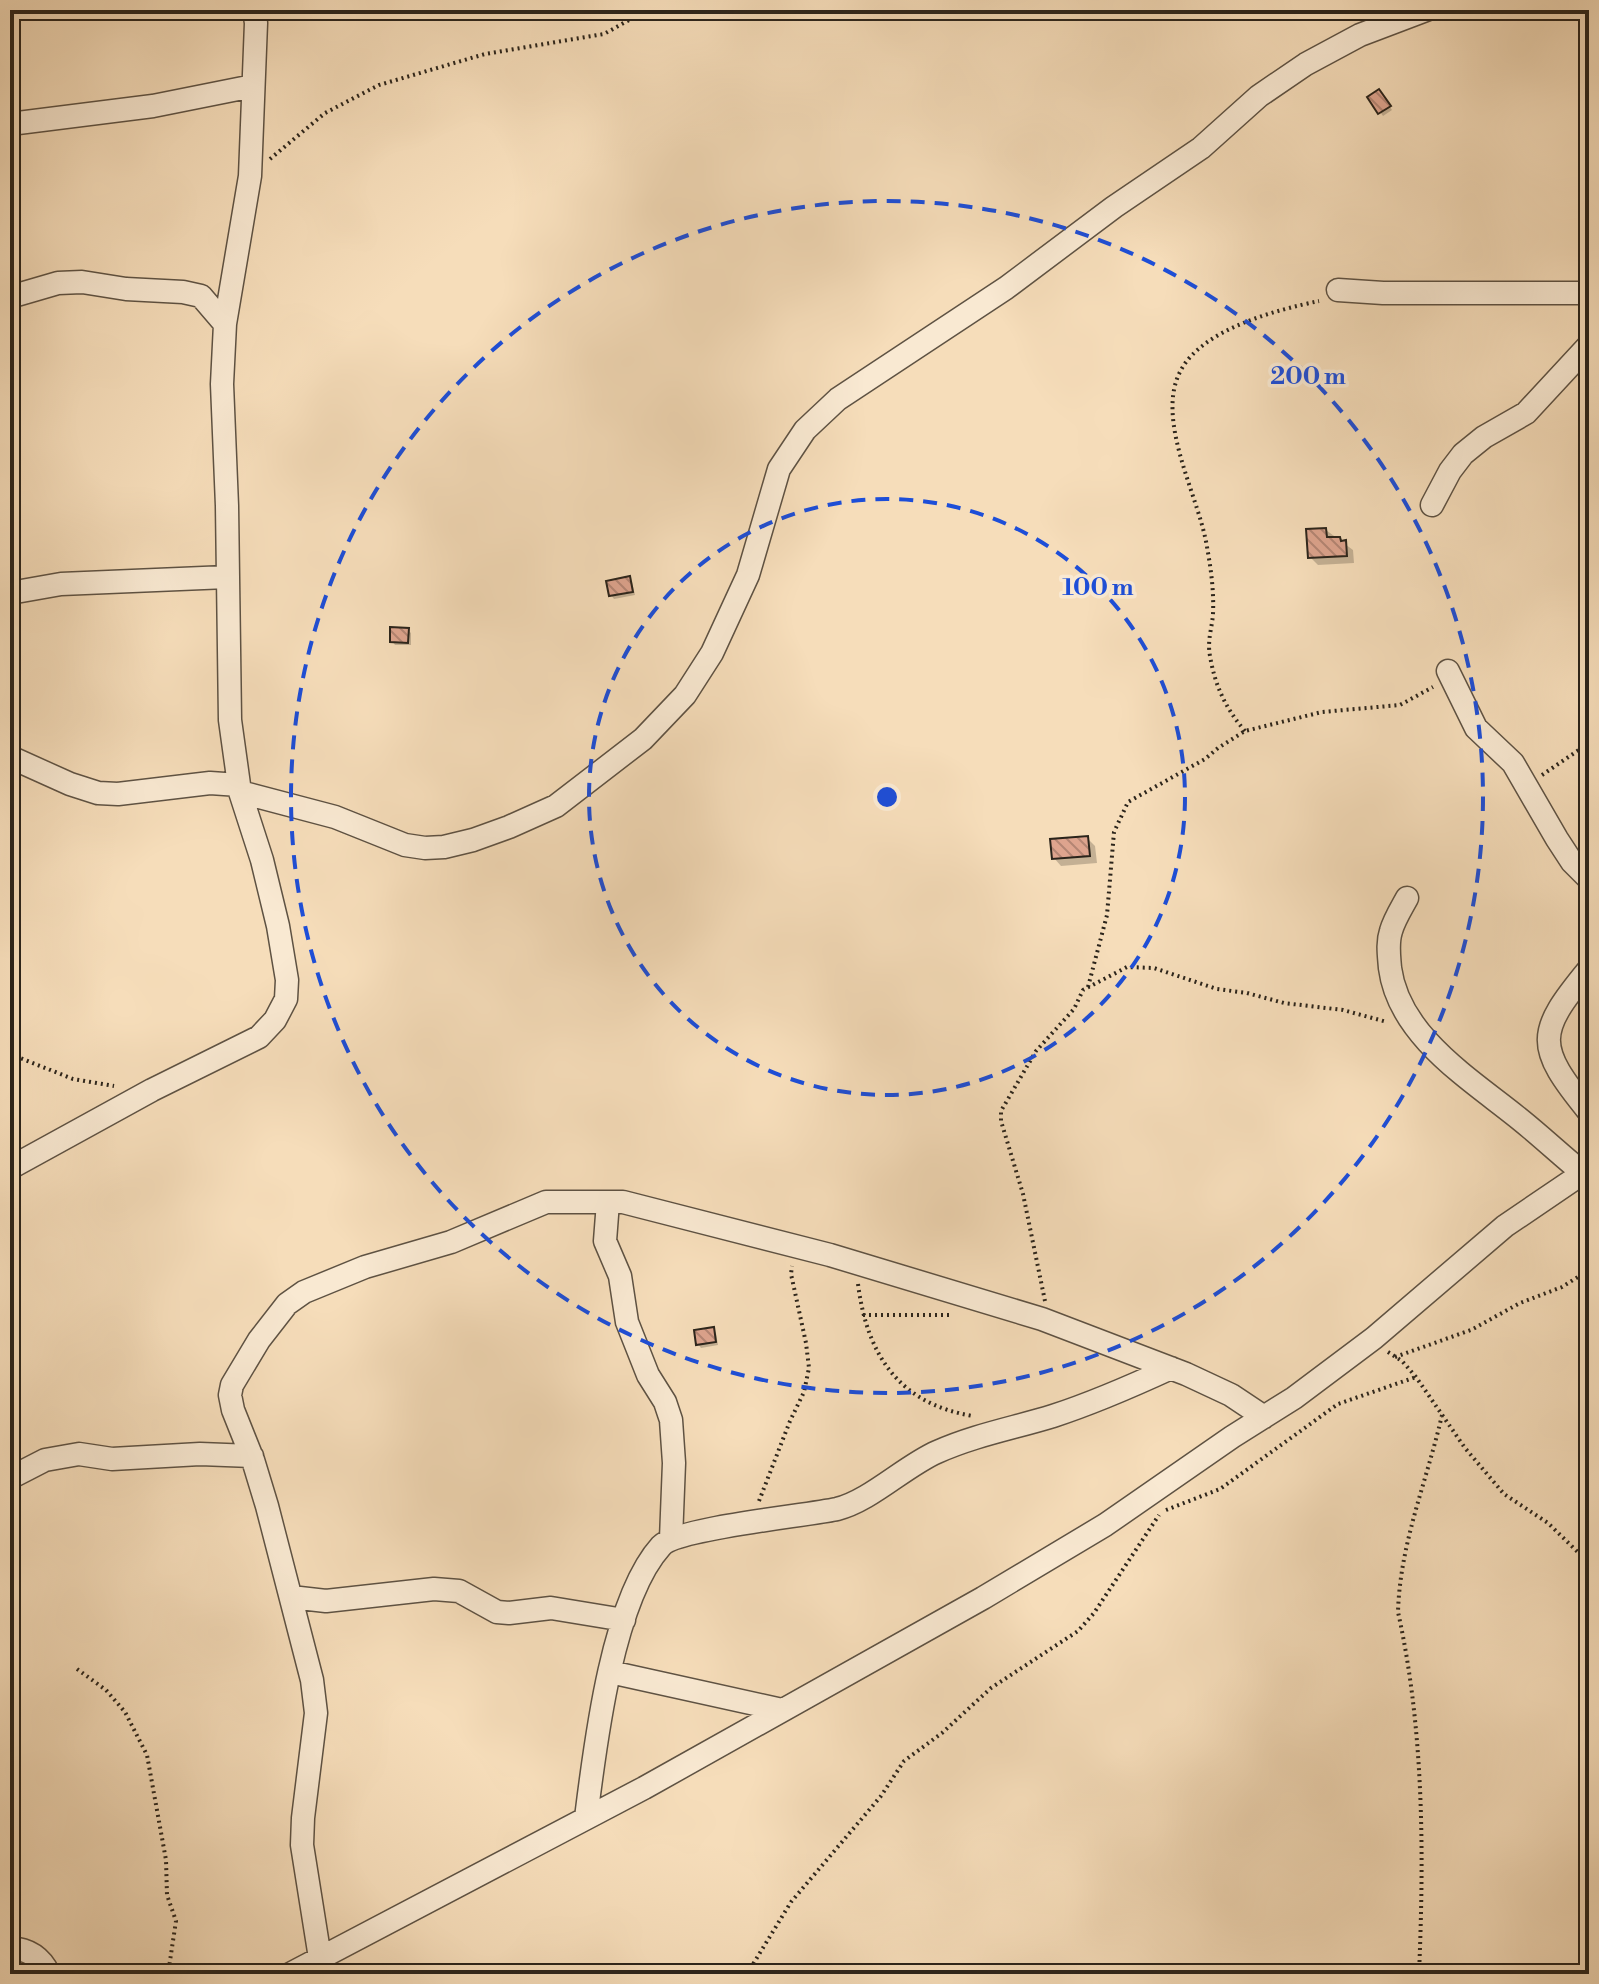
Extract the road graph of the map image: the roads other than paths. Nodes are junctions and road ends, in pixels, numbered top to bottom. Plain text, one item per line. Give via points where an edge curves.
1 (254, 10) edge
2 (1426, 10) edge
3 (253, 86) junction
4 (10, 124) edge
5 (1589, 293) edge
6 (1328, 296) road end
7 (10, 297) edge
8 (225, 324) junction
9 (1589, 345) edge
10 (1432, 505) dead end
11 (227, 577) junction
12 (10, 593) edge
13 (1452, 679) road end
14 (10, 757) edge
15 (239, 789) junction
16 (1589, 879) edge
17 (1407, 898) dead end
18 (1589, 969) edge
19 (1589, 1112) edge
20 (10, 1168) edge
21 (1586, 1171) edge
22 (608, 1202) junction
23 (1171, 1368) junction
24 (1264, 1417) junction
25 (252, 1456) junction
26 (10, 1478) edge
27 (671, 1539) junction
28 (291, 1597) junction
29 (624, 1620) junction
30 (610, 1672) junction
31 (782, 1710) junction
32 (586, 1818) junction
33 (10, 1948) edge
34 (320, 1958) junction
35 (49, 1974) edge
36 (290, 1974) edge

1 - 3 street
2 - 15 street via 1360,35 1306,64 1259,96 1201,148 1006,288 838,399 805,430 779,469 748,575 712,653 685,695 643,739 556,806 473,840 425,848
3 - 4 street via 153,106
3 - 8 street via 250,176
5 - 6 street
7 - 8 street via 82,282 183,292 201,296
8 - 11 street
9 - 10 street via 1526,413 1463,454
11 - 12 street via 61,584
11 - 15 street via 230,720
13 - 16 street via 1476,728 1508,757 1572,862
14 - 15 street via 98,793 210,783
15 - 20 street via 262,860 287,980 286,999 275,1020 259,1037
17 - 21 street via 1390,933 1388,951 1392,985 1408,1018 1435,1050 1493,1101
18 - 19 street via 1557,1009 1549,1049 1565,1082
21 - 24 street via 1505,1226 1368,1343
22 - 23 street via 856,1263 1049,1321
22 - 25 street via 546,1202 451,1242 333,1278 287,1304 232,1385 233,1410
22 - 27 street via 605,1241 618,1268 627,1322 671,1420
23 - 24 street via 1231,1395
23 - 27 street via 1051,1417 975,1436 934,1453 840,1508
24 - 31 street via 1105,1525
25 - 26 street via 112,1459 79,1454 45,1460
25 - 28 street
27 - 29 street via 648,1562
28 - 29 street via 326,1601 434,1589 459,1591 497,1612 551,1608
28 - 34 street via 308,1654 316,1713 302,1845
29 - 30 street
30 - 31 street
30 - 32 street
31 - 32 street
32 - 34 street
33 - 35 street via 34,1955
34 - 36 street

